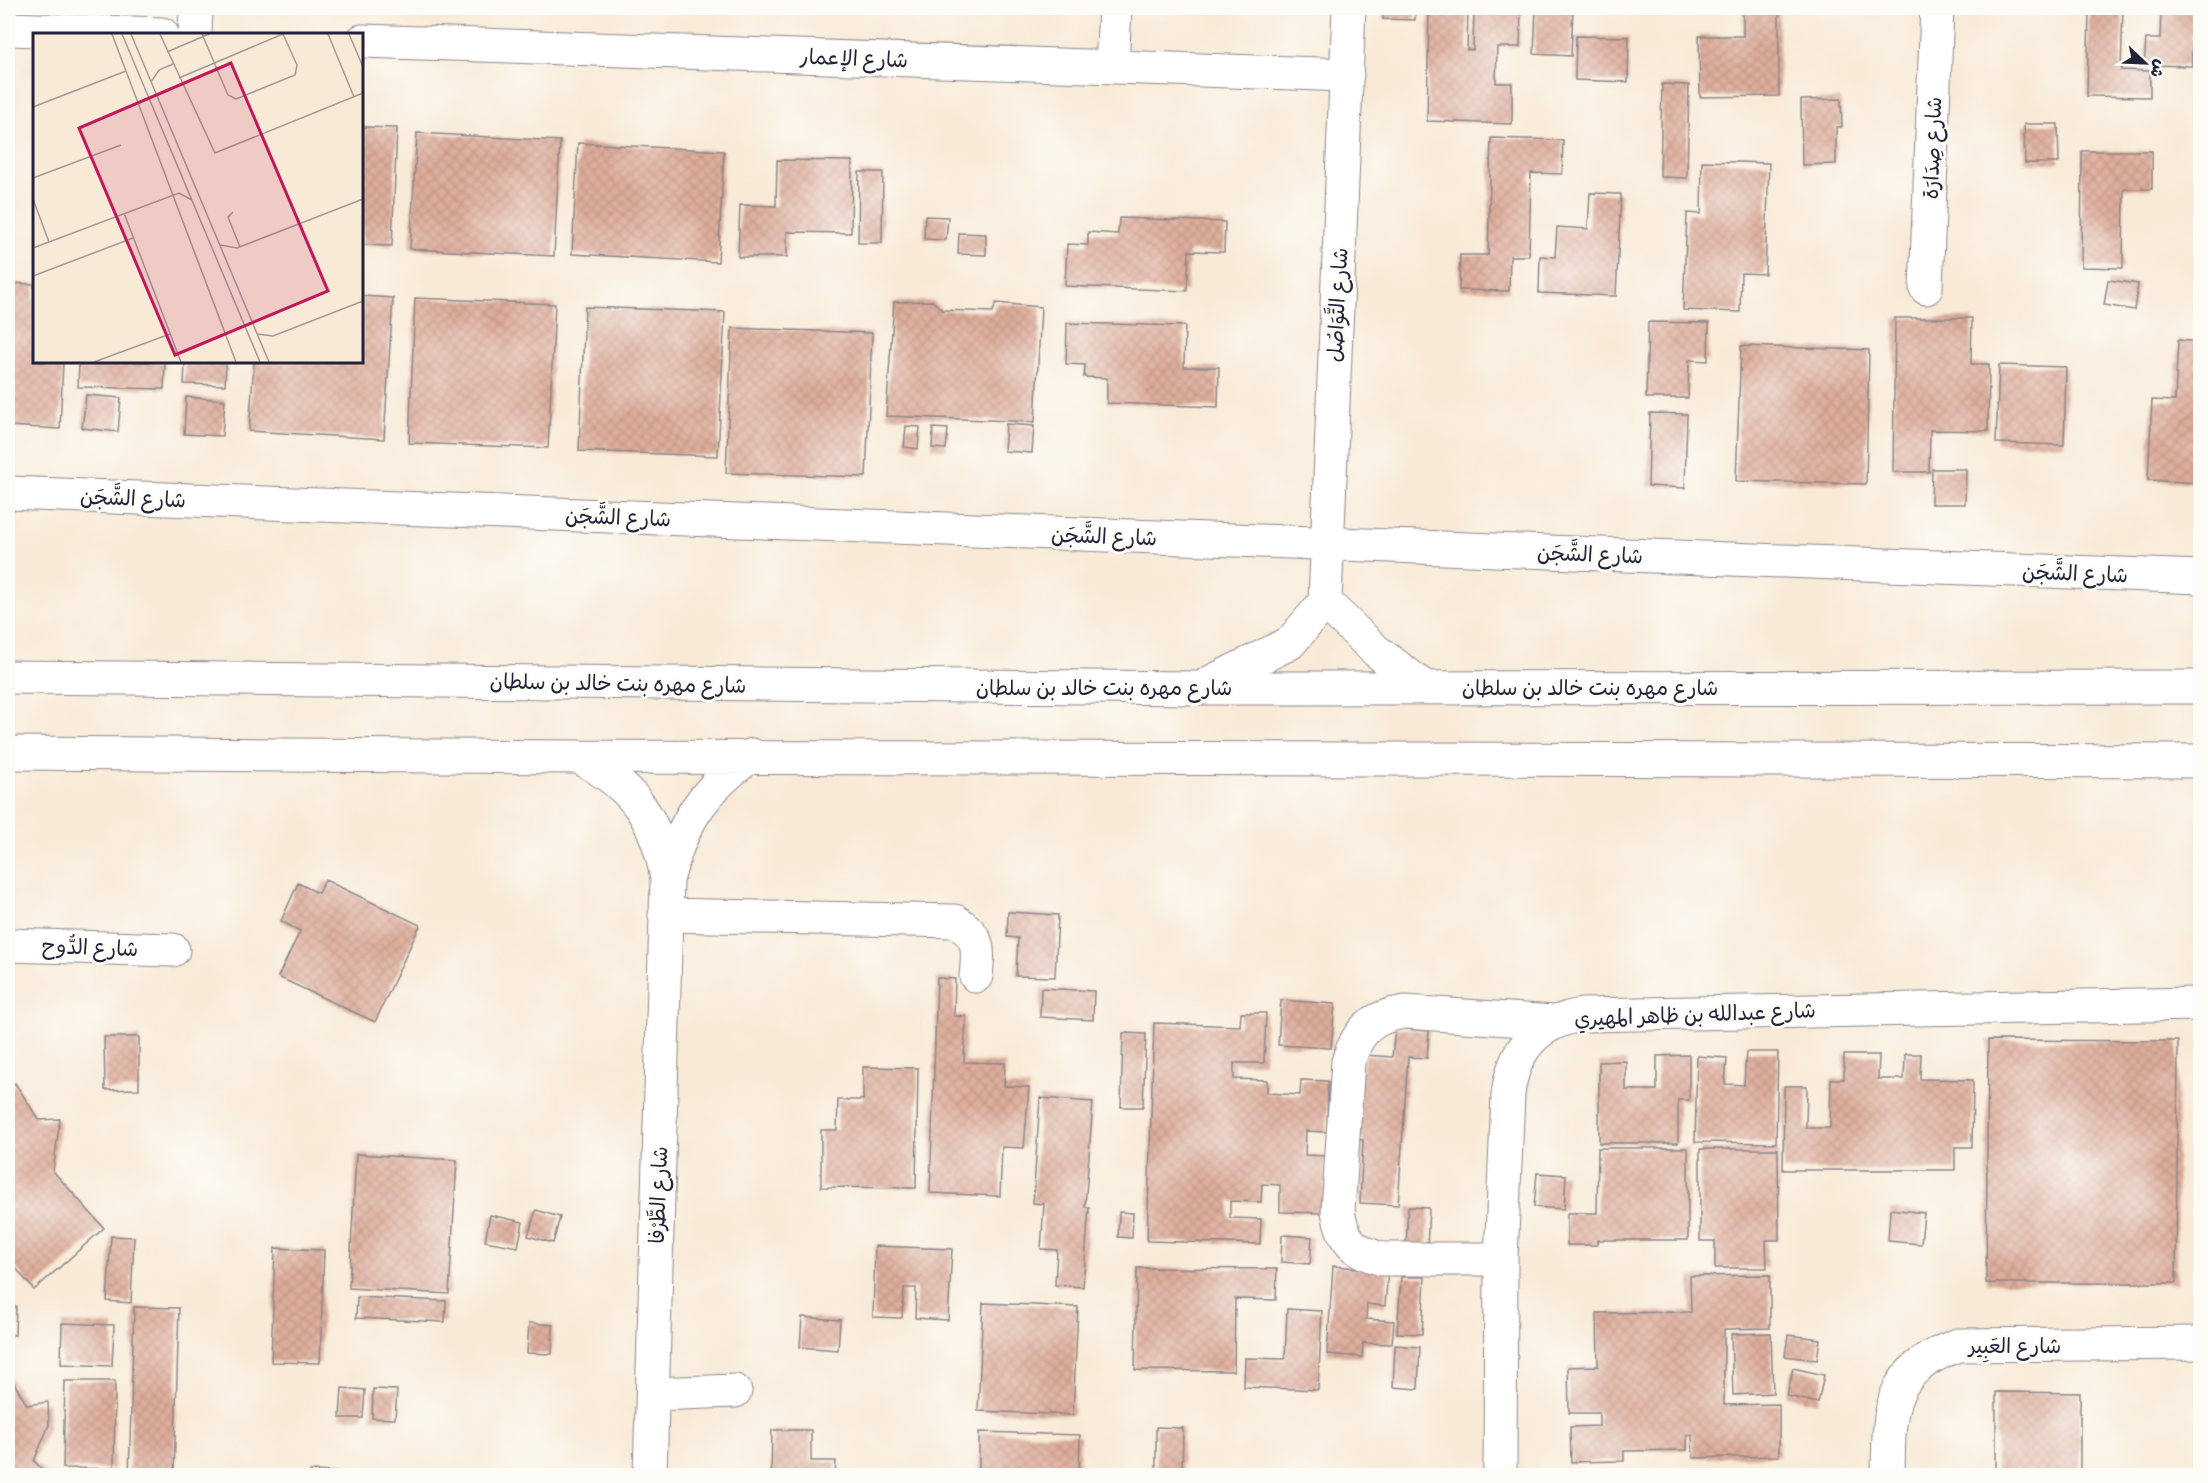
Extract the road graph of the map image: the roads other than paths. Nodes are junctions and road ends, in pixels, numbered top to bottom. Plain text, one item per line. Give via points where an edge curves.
1 (196, 8) edge
2 (1115, 8) edge
3 (1349, 8) edge
4 (1937, 8) edge
5 (8, 29) edge
6 (131, 33) edge
7 (195, 33) edge
8 (363, 41) edge
9 (1112, 67) junction
10 (1347, 75) junction
11 (1926, 288) dead end
12 (8, 493) edge
13 (1326, 545) junction
14 (2200, 577) edge
15 (1325, 602) junction
16 (8, 677) edge
17 (1424, 687) junction
18 (2200, 687) edge
19 (1199, 688) junction
20 (8, 753) edge
21 (752, 755) junction
22 (579, 757) junction
23 (2200, 760) edge
24 (667, 881) junction
25 (665, 915) junction
26 (8, 945) edge
27 (173, 950) dead end
28 (976, 976) dead end
29 (2200, 1004) edge
30 (1554, 1022) junction
31 (1501, 1259) junction
32 (2200, 1343) edge
33 (735, 1391) dead end
34 (653, 1394) junction
35 (650, 1476) edge
36 (1500, 1476) edge
37 (1888, 1476) edge

1 - 7 street
2 - 9 street
3 - 10 street, شارع التَّوَاصُل
4 - 11 street, شارع صِدَارَة
5 - 6 street
8 - 9 street, شارع الإعمار
9 - 10 street, شارع الإعمار
10 - 13 street, شارع التَّوَاصُل
12 - 13 street, شارع الشَّجَن
13 - 14 street, شارع الشَّجَن
13 - 15 street, شارع التَّوَاصُل
15 - 17 street via 1375,650
15 - 19 street via 1290,643
16 - 19 street, شارع مهره بنت خالد بن سلطان
17 - 18 street, شارع مهره بنت خالد بن سلطان
17 - 19 street, شارع مهره بنت خالد بن سلطان
20 - 22 street
21 - 22 street
21 - 23 street
21 - 24 street, شارع الطَّرْفا via 726,773 687,822
22 - 24 street, شارع الطَّرْفا via 623,786 650,820 662,850
24 - 25 street, شارع الطَّرْفا
25 - 28 street via 955,921 969,930 977,944
25 - 34 street, شارع الطَّرْفا
26 - 27 street, شارع الدُّوح
29 - 30 street, شارع عبدالله بن ظاهر المهيري via 1582,1014
30 - 31 street, شارع عبدالله بن ظاهر المهيري via 1529,1039 1510,1074
30 - 31 street via 1405,1012 1384,1016 1367,1026 1354,1042 1348,1062 1338,1211 1341,1229 1350,1244 1365,1255 1382,1259
31 - 36 street, شارع عبدالله بن ظاهر المهيري
32 - 37 street, شارع العَبِير via 1958,1346 1932,1355 1910,1372 1895,1396 1888,1423
33 - 34 street
34 - 35 street, شارع الطَّرْفا

